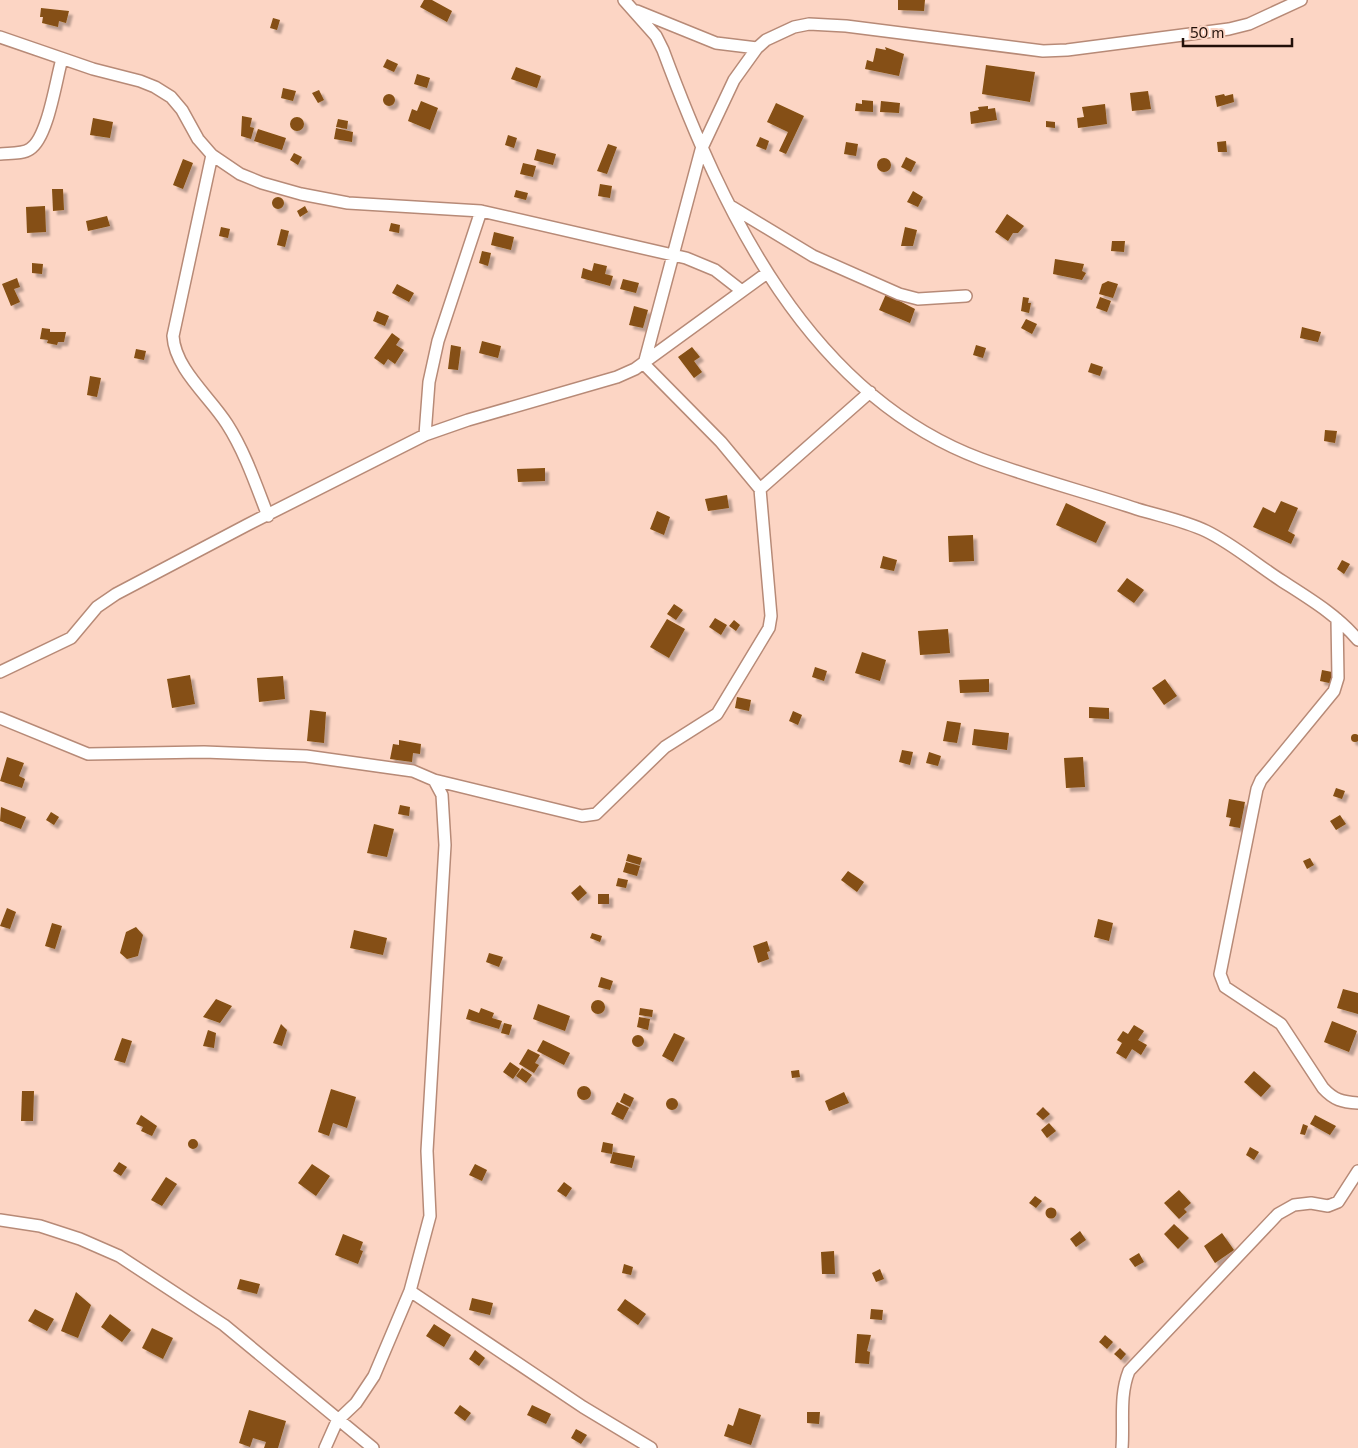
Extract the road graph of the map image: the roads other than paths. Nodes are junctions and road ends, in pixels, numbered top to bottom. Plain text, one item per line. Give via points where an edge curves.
1 (1301, 0) edge
2 (626, 4) edge
3 (0, 36) edge
4 (757, 48) junction
5 (62, 59) junction
6 (701, 150) junction
7 (0, 154) edge
8 (212, 154) junction
9 (731, 206) junction
10 (481, 211) junction
11 (674, 254) junction
12 (767, 273) junction
13 (742, 291) junction
14 (966, 296) dead end
15 (644, 364) junction
16 (870, 392) junction
17 (425, 435) junction
18 (760, 489) junction
19 (268, 516) junction
20 (1337, 619) junction
21 (1358, 640) edge
22 (0, 672) edge
23 (0, 718) edge
24 (434, 780) junction
25 (1358, 1103) edge
26 (1358, 1171) edge
27 (0, 1220) edge
28 (410, 1291) junction
29 (338, 1420) junction
30 (325, 1448) edge
31 (373, 1448) edge
32 (652, 1448) edge
33 (1122, 1448) edge

1 - 4 street via 1249,24 1229,29 1067,50 809,24 776,34
2 - 4 street via 710,41
2 - 6 street via 656,36 664,50
3 - 5 street
4 - 6 street via 734,80
5 - 7 street via 43,133 36,144 26,151
5 - 8 street via 140,81 171,97 198,139
6 - 9 street
6 - 11 street
8 - 10 street via 240,174 262,184 301,194 374,205
8 - 19 street via 173,336 174,347 228,425
9 - 12 street
9 - 14 street via 799,249 909,298
10 - 11 street
10 - 17 street via 438,341 429,382
11 - 13 street via 703,263
11 - 15 street
12 - 13 street
12 - 16 street via 810,331
13 - 15 street
15 - 17 street via 617,377
15 - 18 street via 721,442
16 - 18 street
16 - 20 street via 905,420 972,455 1205,530
17 - 19 street
18 - 24 street via 771,611 769,628 717,714 665,747 591,816
19 - 22 street via 116,594 97,607 71,638
20 - 21 street
20 - 25 street via 1338,678 1334,691 1257,788 1220,974 1225,987 1281,1024 1331,1097
23 - 24 street via 88,754 204,752 306,756 413,771
24 - 28 street via 442,795 445,845 426,1151 430,1216
26 - 33 street via 1338,1202 1328,1206 1294,1205 1278,1214 1129,1371 1122,1398
27 - 29 street via 40,1226 118,1256 224,1325
28 - 29 street via 374,1376 356,1403
28 - 32 street via 582,1407
29 - 30 street
29 - 31 street

